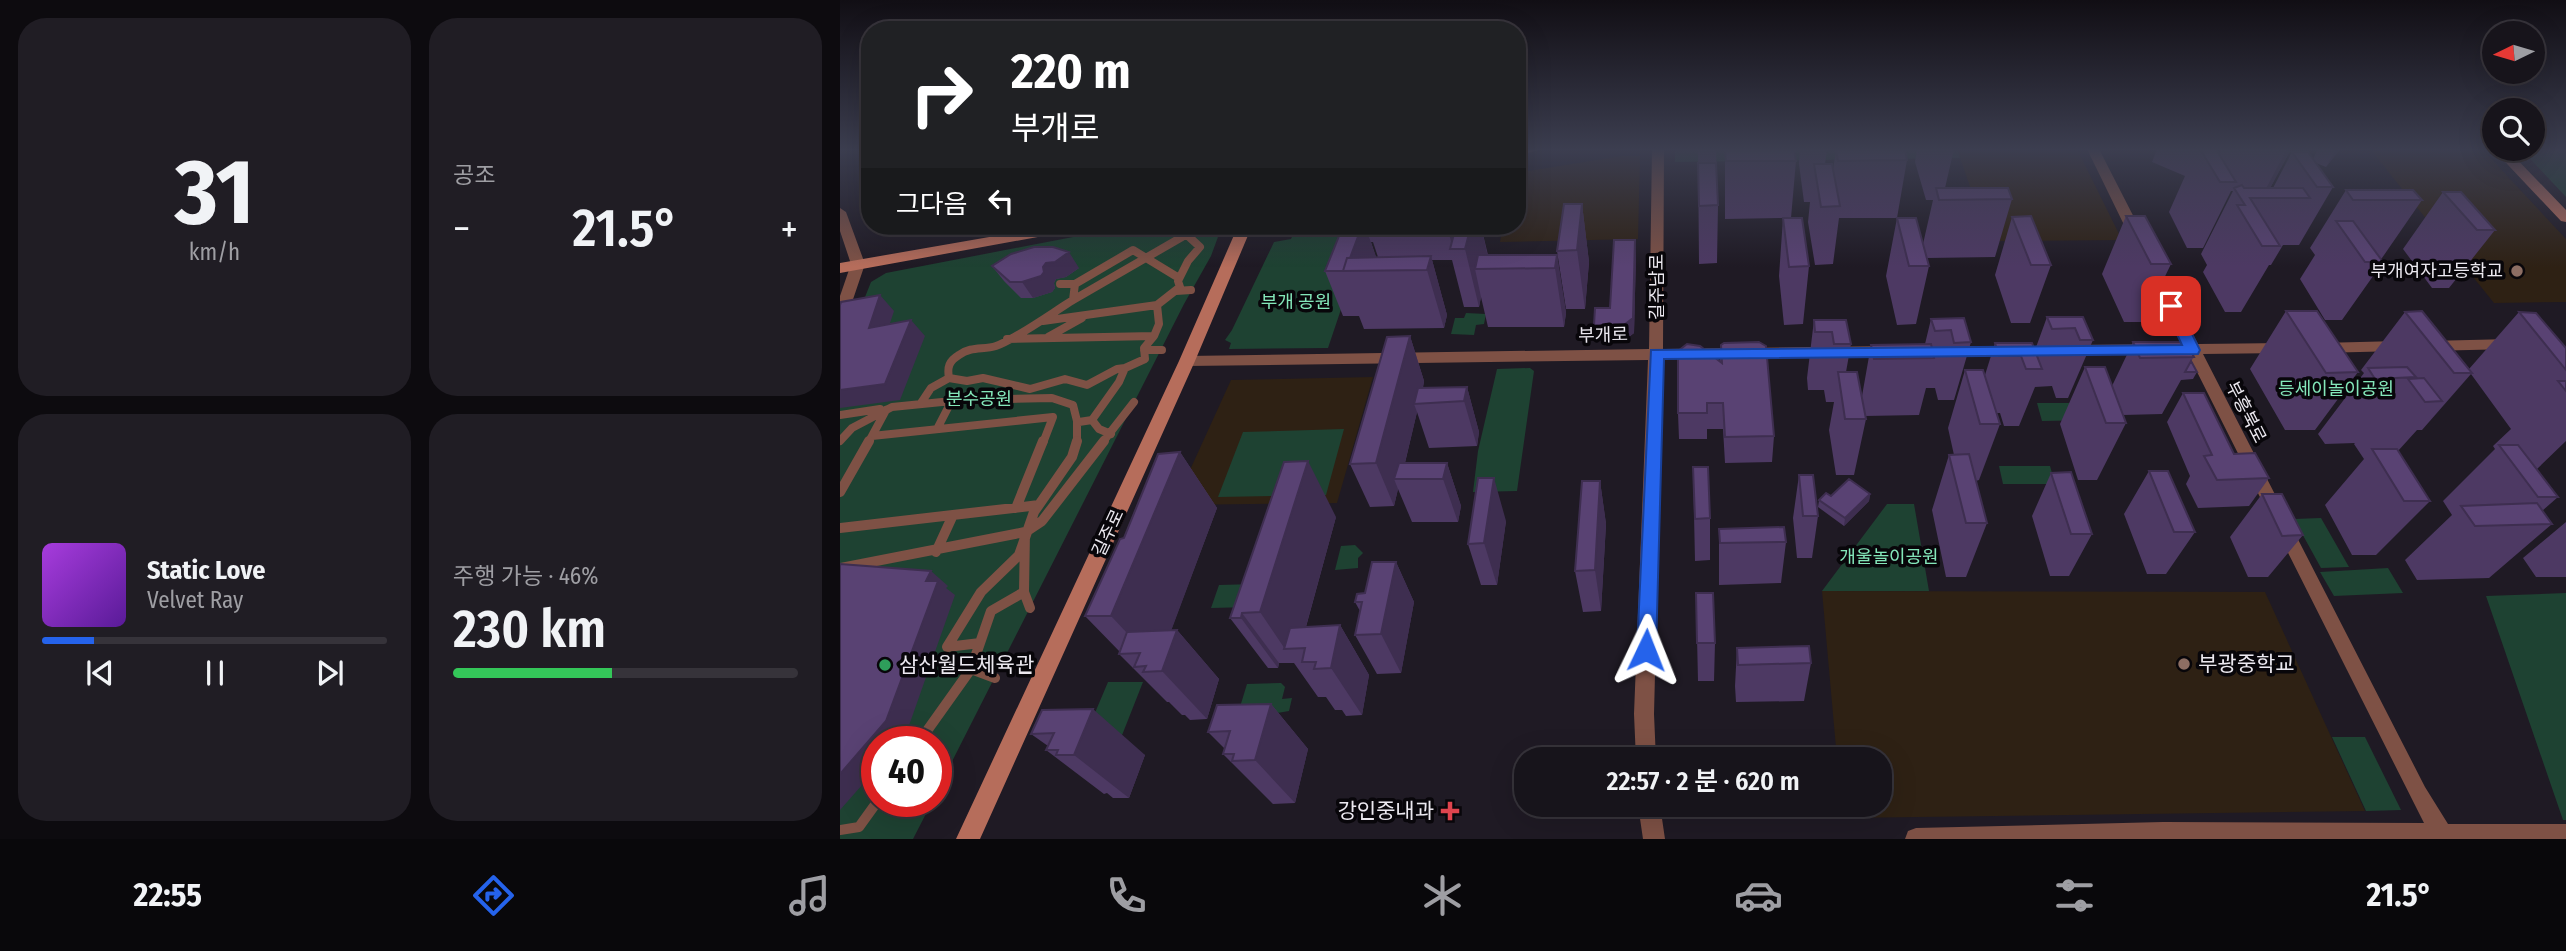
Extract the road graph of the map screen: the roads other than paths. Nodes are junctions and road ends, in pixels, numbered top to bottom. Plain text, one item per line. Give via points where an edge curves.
1 (1658, 188) edge
2 (2112, 188) edge
3 (2537, 188) edge
4 (840, 212) edge
5 (2566, 218) edge
6 (1024, 235) edge
7 (1187, 235) joint
8 (1241, 235) edge
9 (1148, 257) junction
10 (858, 264) junction
11 (840, 268) edge
12 (1179, 278) junction
13 (1059, 284) dead end
14 (1075, 284) junction
15 (1191, 290) dead end
16 (1176, 291) junction
17 (1073, 300) junction
18 (1157, 305) junction
19 (1086, 315) junction
20 (840, 317) edge
21 (1037, 321) junction
22 (1153, 336) junction
23 (1045, 339) junction
24 (1007, 340) junction
25 (2531, 344) edge
26 (1144, 349) junction
27 (1161, 350) dead end
28 (2054, 350) edge
29 (2192, 350) junction
30 (1902, 351) edge
31 (1930, 351) edge
32 (2026, 351) edge
33 (1656, 354) junction
34 (1186, 361) junction
35 (1125, 368) junction
36 (949, 378) junction
37 (1036, 398) junction
38 (952, 400) junction
39 (1060, 401) junction
40 (1134, 402) dead end
41 (921, 403) junction
42 (889, 408) junction
43 (840, 415) edge
44 (1053, 417) junction
45 (1092, 419) junction
46 (1027, 420) junction
47 (1079, 422) junction
48 (937, 429) junction
49 (1111, 434) junction
50 (872, 436) junction
51 (840, 441) edge
52 (840, 492) edge
53 (1039, 505) junction
54 (1016, 508) junction
55 (953, 515) junction
56 (840, 528) edge
57 (1025, 533) junction
58 (936, 552) junction
59 (840, 568) edge
60 (1024, 592) junction
61 (1030, 608) dead end
62 (980, 643) junction
63 (971, 669) junction
64 (995, 678) dead end
65 (930, 726) edge
66 (1645, 747) edge
67 (869, 817) edge
68 (1651, 817) edge
69 (840, 830) edge
70 (860, 833) edge
71 (2566, 835) edge
72 (2444, 837) edge
73 (968, 839) edge
74 (1654, 839) edge
75 (1916, 839) edge

1 - 33 street, 길주남로
2 - 29 street, 부흥북로
3 - 5 main road
4 - 10 street
6 - 10 main road
7 - 9 street
7 - 12 street via 1200,247
8 - 34 main road, 길주로
9 - 12 street
9 - 14 street via 1133,250
9 - 17 street
10 - 11 main road
10 - 20 street
12 - 16 street
13 - 14 street
14 - 17 street
15 - 16 street
16 - 18 street
17 - 21 street
18 - 19 street
18 - 22 street via 1159,324
19 - 21 street
19 - 23 street
21 - 24 street
22 - 23 street
22 - 26 street
23 - 24 street
24 - 36 street via 961,353 947,369
25 - 29 street
26 - 27 street
26 - 35 street via 1145,359
28 - 29 street
29 - 72 street, 부흥북로
30 - 33 street, 부개로
31 - 32 street
33 - 34 street, 부개로
33 - 66 street, 길주남로
34 - 73 main road, 길주로
35 - 36 street via 1087,385 1065,379 1030,389 983,378
35 - 45 street via 1122,382 1097,407
36 - 41 street via 931,388
37 - 38 street
37 - 39 street
37 - 46 street
38 - 41 street
38 - 48 street
39 - 44 street
39 - 47 street via 1073,405
40 - 49 street
41 - 42 street
42 - 43 street
42 - 50 street
42 - 51 street via 852,428
44 - 46 street
44 - 54 street
45 - 47 street
45 - 49 street via 1099,429
46 - 48 street
47 - 53 street via 1070,465
48 - 50 street
49 - 57 street via 1042,521
50 - 52 street
53 - 54 street
53 - 57 street
54 - 55 street
55 - 56 street
55 - 58 street
57 - 58 street
57 - 60 street
57 - 62 street via 1019,554 969,607 947,647
58 - 59 street
60 - 61 street
60 - 62 street via 991,611
62 - 63 street
63 - 64 street
63 - 65 street
67 - 70 street
68 - 74 street
69 - 70 street
71 - 72 street
72 - 75 street via 2164,833

